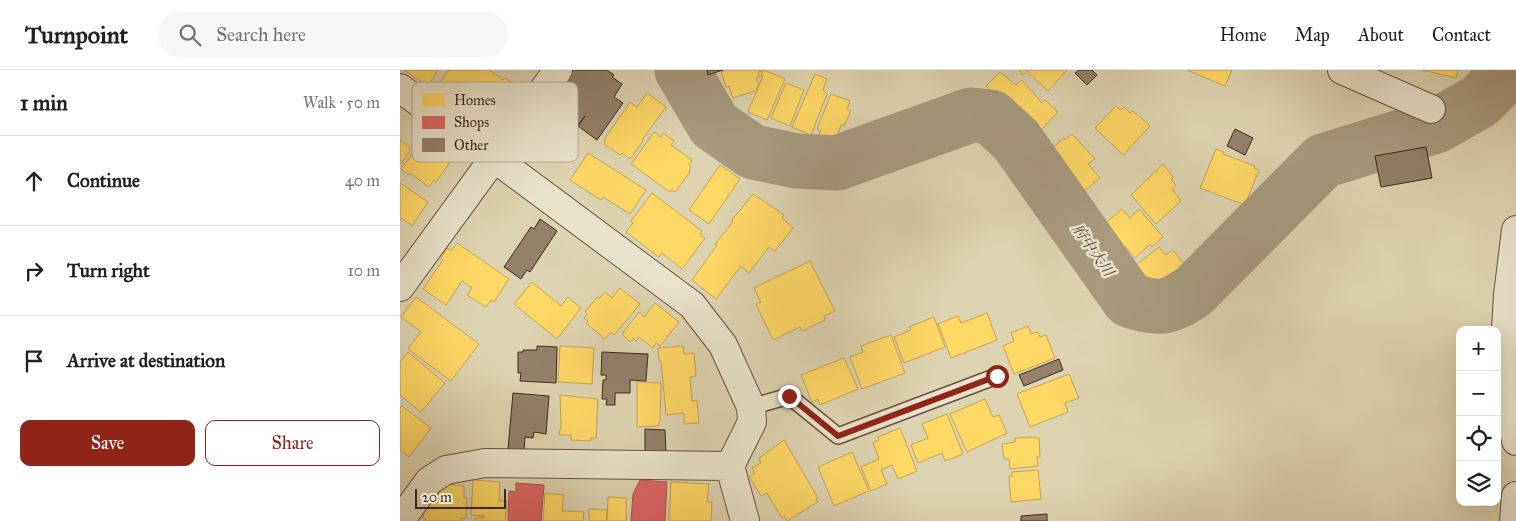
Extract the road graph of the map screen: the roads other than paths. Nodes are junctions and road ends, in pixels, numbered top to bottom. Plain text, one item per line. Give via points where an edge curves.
1 (558, 70) edge
2 (1342, 70) edge
3 (549, 82) edge
4 (400, 88) edge
5 (412, 97) edge
6 (1431, 109) dead end
7 (490, 162) edge
8 (498, 162) edge
9 (1516, 230) edge
10 (400, 287) edge
11 (997, 376) dead end
12 (752, 407) junction
13 (1516, 441) edge
14 (730, 466) junction
15 (1516, 496) edge
16 (400, 521) edge
17 (746, 521) edge
18 (1514, 521) edge

1 - 3 street
2 - 6 street
4 - 5 street
7 - 10 street
8 - 12 street via 692,305 723,345
9 - 13 street via 1504,363
11 - 12 lane via 838,436 789,396
12 - 14 street via 752,422
14 - 16 street via 485,463 446,470 429,482
14 - 17 street
15 - 18 street

